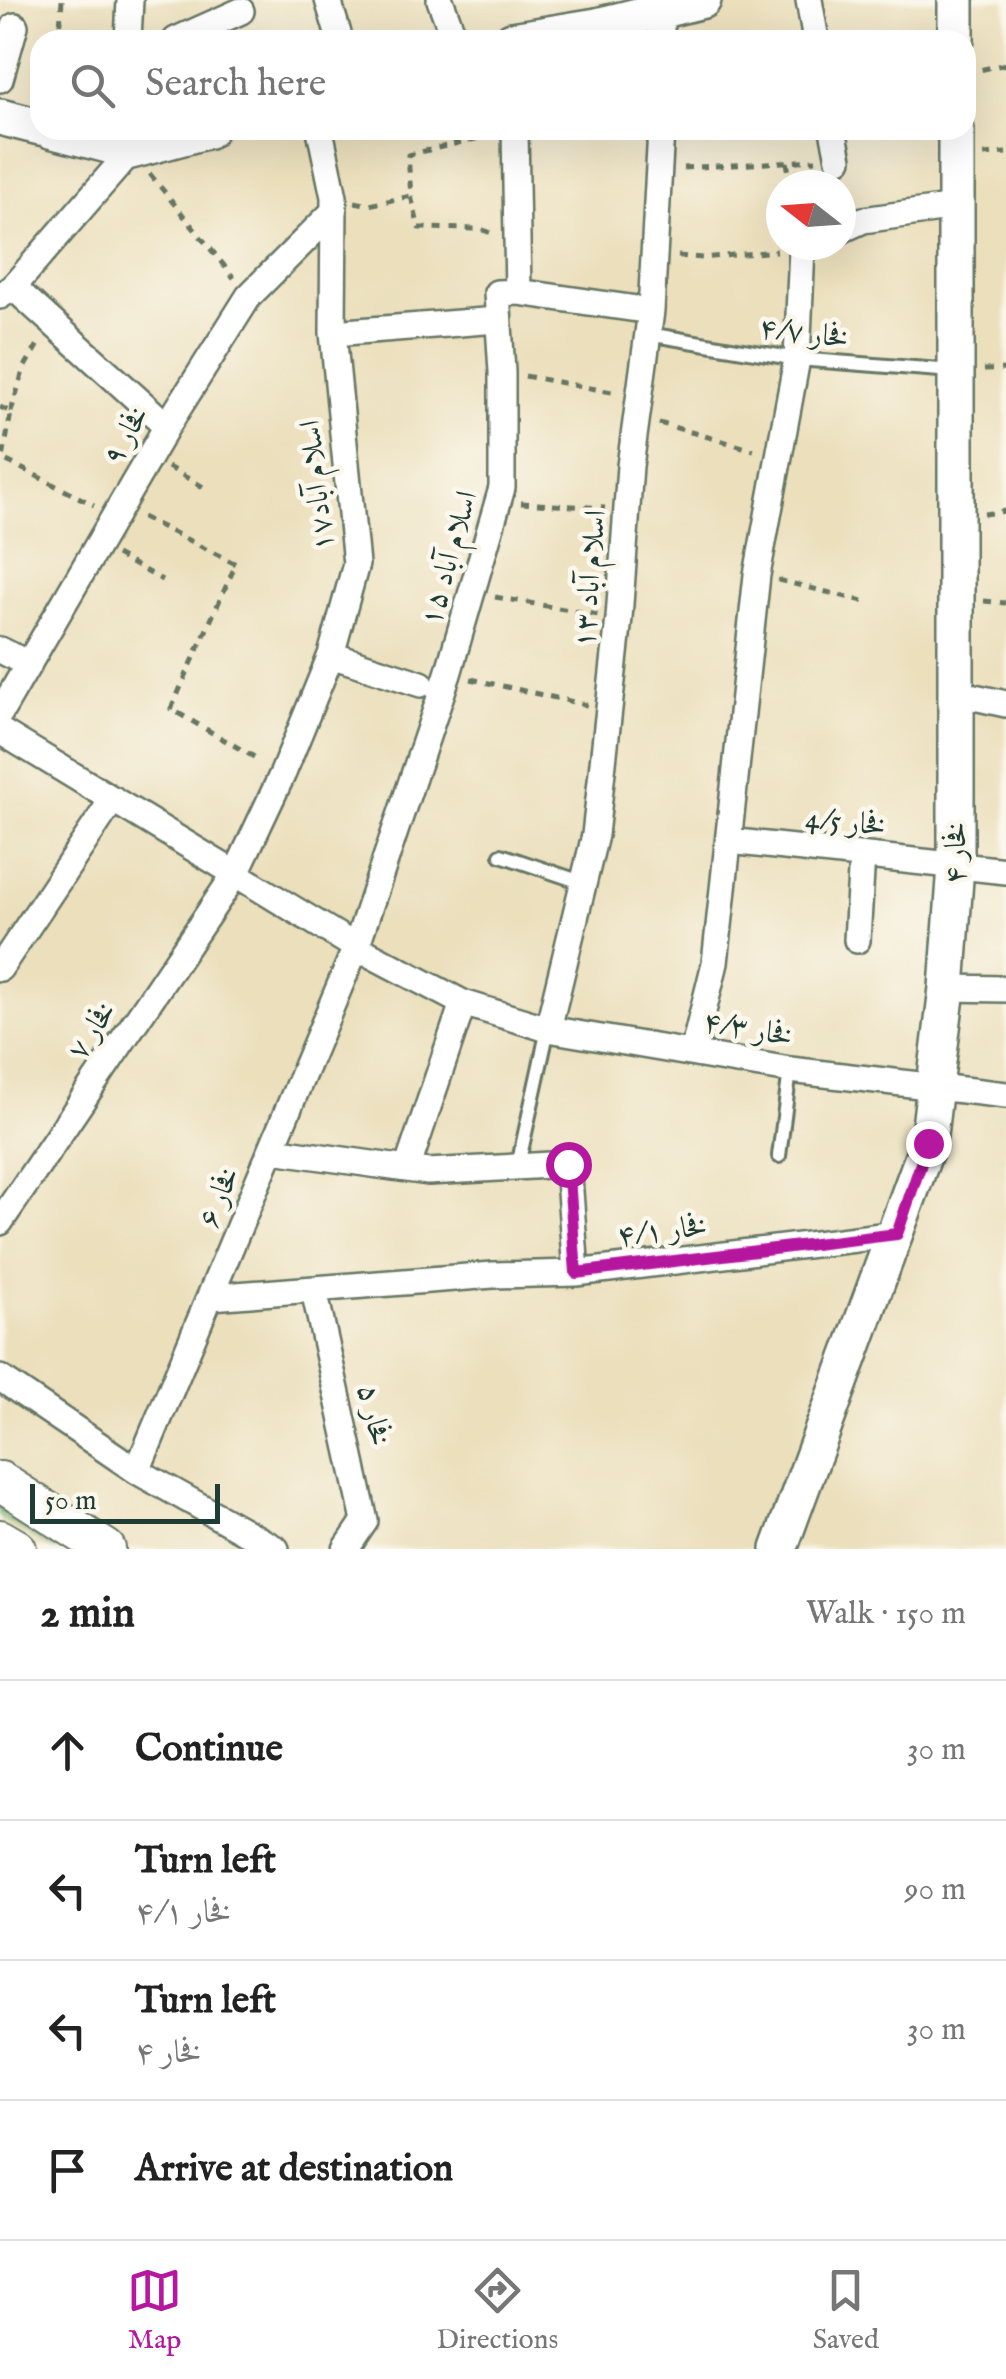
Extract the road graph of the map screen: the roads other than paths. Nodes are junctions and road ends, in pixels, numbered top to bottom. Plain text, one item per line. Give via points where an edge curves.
1 (130, 0) edge
2 (328, 0) edge
3 (440, 0) edge
4 (703, 0) edge
5 (809, 0) edge
6 (956, 0) edge
7 (241, 11) dead end
8 (15, 26) dead end
9 (661, 26) edge
10 (128, 30) edge
11 (198, 30) edge
12 (337, 30) edge
13 (450, 30) edge
14 (618, 30) edge
15 (814, 30) edge
16 (956, 30) edge
17 (0, 79) edge
18 (0, 117) edge
19 (30, 125) edge
20 (130, 140) edge
21 (322, 140) edge
22 (507, 140) edge
23 (661, 140) edge
24 (835, 140) edge
25 (956, 140) edge
26 (839, 159) road end
27 (334, 204) junction
28 (956, 207) junction
29 (856, 223) edge
30 (804, 260) edge
31 (6, 291) edge
32 (518, 292) junction
33 (497, 320) junction
34 (650, 323) junction
35 (333, 334) junction
36 (797, 358) junction
37 (956, 372) junction
38 (167, 426) junction
39 (0, 650) edge
40 (331, 655) junction
41 (29, 664) junction
42 (421, 684) dead end
43 (956, 693) junction
44 (1006, 704) edge
45 (0, 714) edge
46 (0, 731) edge
47 (113, 799) junction
48 (729, 841) junction
49 (862, 855) junction
50 (501, 856) dead end
51 (956, 866) junction
52 (1006, 870) edge
53 (236, 873) junction
54 (584, 882) junction
55 (858, 940) dead end
56 (356, 946) junction
57 (0, 968) edge
58 (947, 988) junction
59 (1006, 989) edge
60 (463, 1003) junction
61 (548, 1029) junction
62 (693, 1052) junction
63 (790, 1070) junction
64 (937, 1085) junction
65 (1006, 1095) edge
66 (273, 1150) junction
67 (779, 1156) dead end
68 (518, 1165) junction
69 (408, 1169) junction
70 (0, 1222) edge
71 (897, 1234) junction
72 (576, 1273) junction
73 (314, 1290) junction
74 (211, 1298) junction
75 (0, 1378) edge
76 (137, 1470) junction
77 (0, 1480) edge
78 (0, 1539) edge
79 (17, 1549) edge
80 (106, 1549) edge
81 (276, 1549) edge
82 (346, 1549) edge
83 (779, 1549) edge

1 - 10 street
2 - 12 street
3 - 13 street
4 - 9 street
5 - 15 street
6 - 16 street
7 - 11 street
8 - 17 street
9 - 14 street
18 - 19 street
20 - 31 street
21 - 27 street, اسلام آباد۱۷
22 - 32 street via 519,230
23 - 34 street, اسلام آباد ۱۳
24 - 26 street
25 - 28 street, فخار ۴
27 - 35 street, اسلام آباد۱۷
27 - 38 street, فخار ۹ via 248,296
28 - 29 street
28 - 37 street, فخار ۴
30 - 36 street
31 - 38 street via 52,322
32 - 33 street via 497,293
32 - 34 street
33 - 35 street
33 - 56 street, اسلام آباد ۱۵ via 502,488 448,674
34 - 36 lane, فخار ۴/۷
34 - 54 street, اسلام آباد ۱۳ via 610,710
35 - 40 street, اسلام آباد۱۷ via 356,564
36 - 37 lane, فخار ۴/۷
36 - 48 street via 757,575
37 - 43 street, فخار ۴
38 - 41 street, فخار ۹
39 - 41 street
40 - 42 street
40 - 53 street, اسلام آباد۱۷
41 - 45 street, فخار ۹
43 - 44 street
43 - 51 street, فخار ۴
46 - 47 street, فخار ۴/۳
47 - 53 street, فخار ۴/۳
47 - 57 street
48 - 49 street, فخار 4/5
48 - 62 street via 715,962
49 - 51 street, فخار 4/5
49 - 55 street
50 - 54 lane
51 - 52 street, فخار 4/5
51 - 58 street, فخار ۴
53 - 56 street, فخار ۴/۳
53 - 70 street, فخار ۷
54 - 61 street, اسلام آباد ۱۳
56 - 60 street, فخار ۴/۳
56 - 66 street, فخار ۶
58 - 59 street
58 - 64 street, فخار ۴
60 - 61 street, فخار ۴/۳
60 - 69 street
61 - 62 street, فخار ۴/۳
61 - 68 lane
62 - 63 street, فخار ۴/۳
63 - 64 street, فخار ۴/۳
63 - 67 lane
64 - 65 street, فخار ۴/۳
64 - 71 street, فخار ۴ via 928,1143
66 - 69 street
66 - 74 street, فخار ۶
68 - 69 street
68 - 72 street via 568,1164
71 - 72 street, فخار ۴/۱
71 - 83 street, فخار ۴
72 - 73 street, فخار ۴/۱
73 - 74 street, فخار ۴/۱
73 - 82 street, فخار ۵ via 366,1521
74 - 76 street, فخار ۶
75 - 76 street
76 - 81 street
77 - 80 main road
78 - 79 main road

